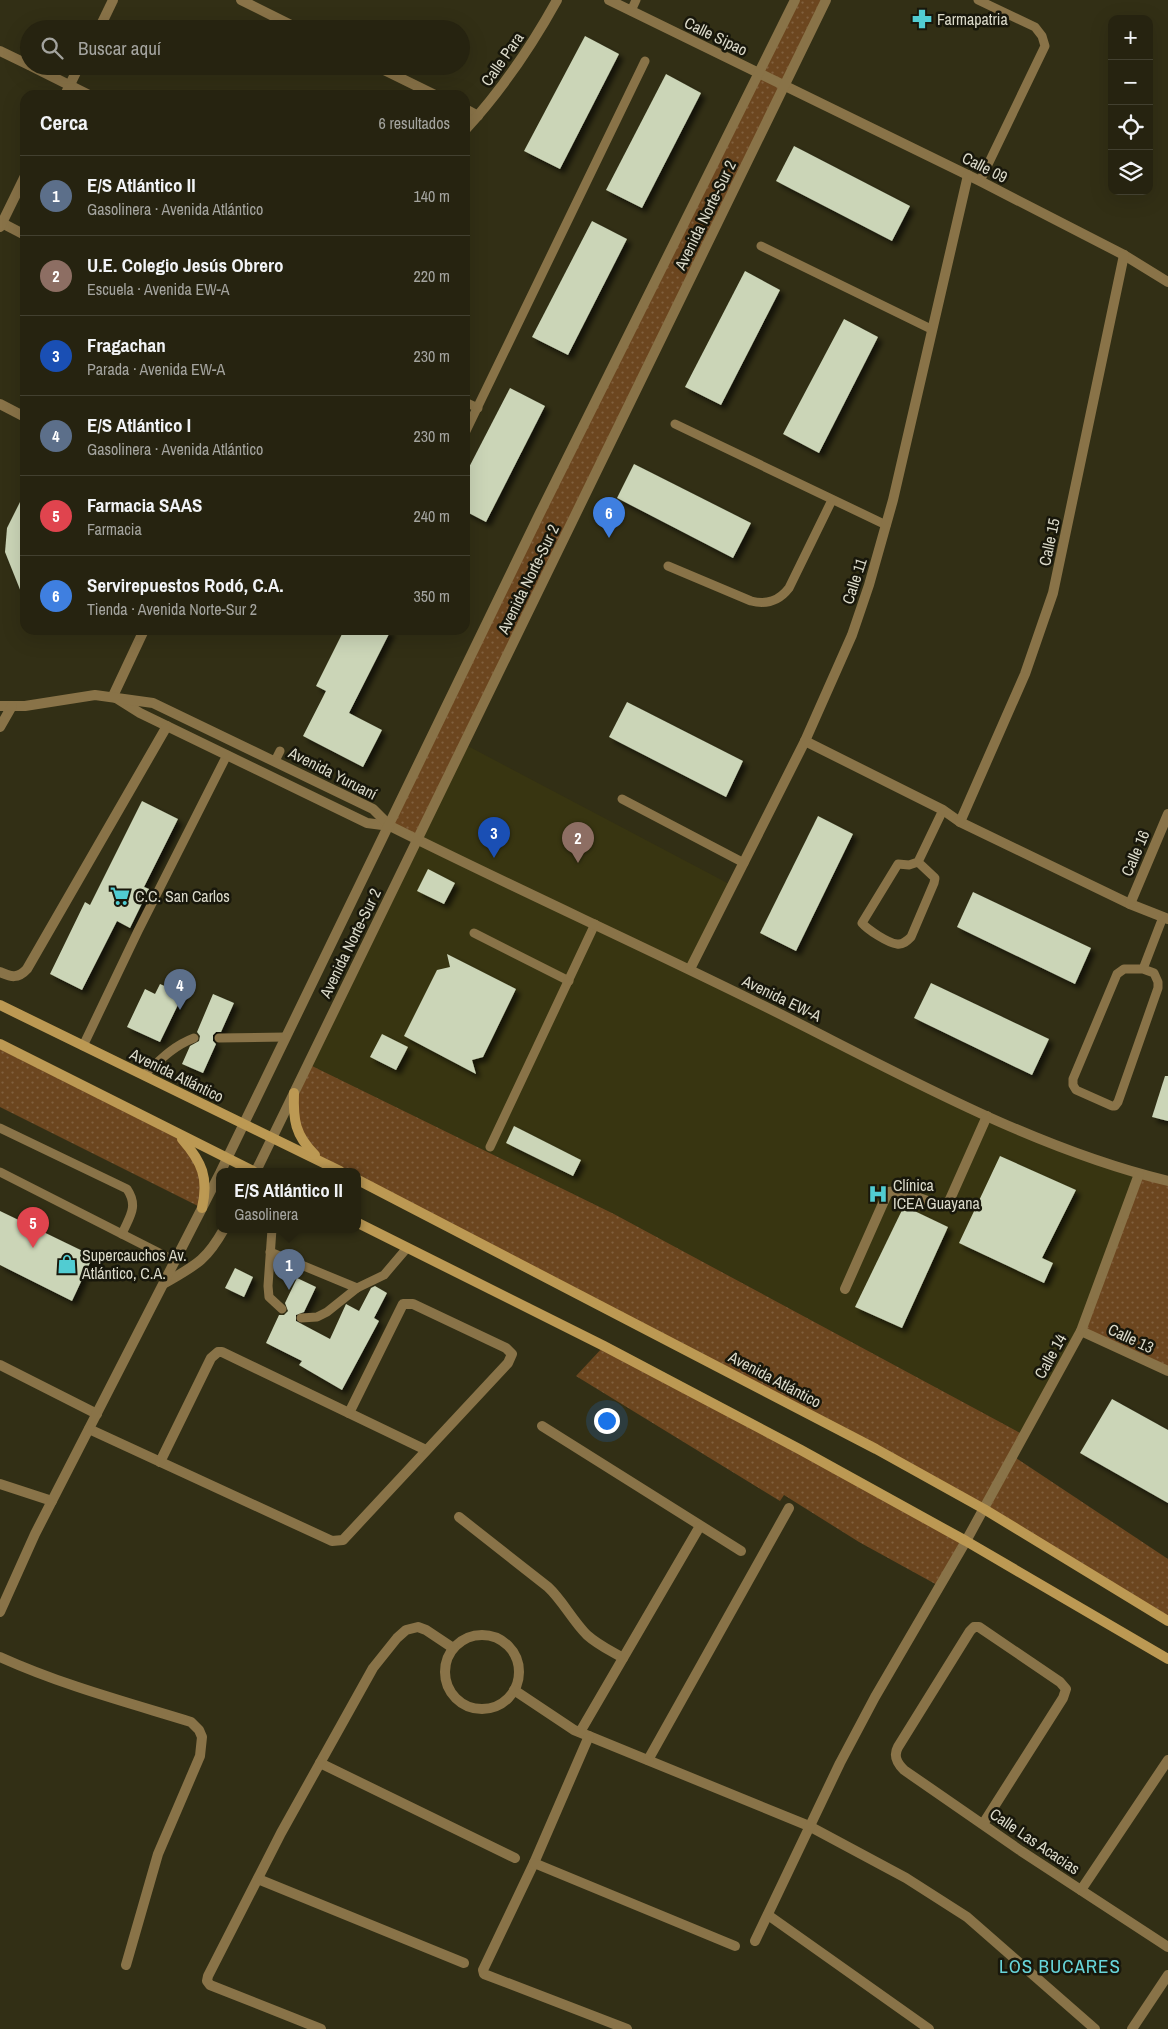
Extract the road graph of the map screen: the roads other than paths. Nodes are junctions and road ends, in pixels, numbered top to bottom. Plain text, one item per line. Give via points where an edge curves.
1 (113, 0) edge
2 (241, 0) edge
3 (557, 0) edge
4 (609, 0) edge
5 (636, 0) edge
6 (795, 0) edge
7 (826, 0) edge
8 (978, 0) edge
9 (631, 11) junction
10 (103, 20) edge
11 (281, 20) edge
12 (0, 51) edge
13 (20, 61) edge
14 (645, 61) dead end
15 (759, 74) junction
16 (44, 75) edge
17 (74, 75) edge
18 (395, 75) edge
19 (784, 86) junction
20 (67, 90) edge
21 (426, 90) edge
22 (470, 112) edge
23 (478, 116) junction
24 (470, 125) edge
25 (968, 175) junction
26 (980, 181) junction
27 (20, 186) edge
28 (1, 224) edge
29 (20, 232) edge
30 (761, 246) dead end
31 (1124, 255) junction
32 (1168, 282) edge
33 (931, 329) junction
34 (0, 404) edge
35 (470, 404) edge
36 (478, 408) junction
37 (20, 414) edge
38 (470, 423) edge
39 (675, 424) dead end
40 (832, 500) junction
41 (886, 525) junction
42 (668, 566) dead end
43 (142, 635) edge
44 (113, 696) junction
45 (0, 706) edge
46 (12, 706) junction
47 (166, 726) junction
48 (0, 727) edge
49 (805, 741) junction
50 (280, 751) dead end
51 (227, 755) junction
52 (275, 761) junction
53 (622, 799) dead end
54 (943, 810) junction
55 (1168, 814) edge
56 (960, 822) junction
57 (390, 826) junction
58 (418, 840) junction
59 (918, 862) junction
60 (744, 863) junction
61 (1130, 904) junction
62 (1166, 918) edge
63 (595, 924) junction
64 (474, 933) dead end
65 (1143, 969) junction
66 (690, 970) junction
67 (0, 972) edge
68 (569, 981) junction
69 (0, 1006) edge
70 (286, 1037) junction
71 (194, 1038) dead end
72 (218, 1038) dead end
73 (0, 1044) edge
74 (83, 1046) junction
75 (144, 1075) junction
76 (294, 1093) junction
77 (987, 1116) junction
78 (244, 1124) junction
79 (0, 1128) edge
80 (178, 1134) junction
81 (272, 1138) junction
82 (490, 1147) dead end
83 (228, 1159) junction
84 (323, 1162) junction
85 (223, 1168) edge
86 (248, 1168) edge
87 (257, 1168) edge
88 (334, 1168) edge
89 (0, 1172) edge
90 (1139, 1174) junction
91 (216, 1181) edge
92 (1168, 1181) edge
93 (361, 1182) edge
94 (202, 1208) junction
95 (361, 1225) edge
96 (222, 1233) edge
97 (272, 1233) edge
98 (122, 1234) junction
99 (407, 1248) junction
100 (270, 1252) junction
101 (176, 1261) junction
102 (165, 1283) junction
103 (357, 1288) junction
104 (845, 1289) dead end
105 (282, 1309) dead end
106 (301, 1318) dead end
107 (1080, 1331) junction
108 (0, 1365) edge
109 (1168, 1371) edge
110 (349, 1413) junction
111 (97, 1414) junction
112 (542, 1426) dead end
113 (89, 1429) junction
114 (426, 1450) junction
115 (160, 1462) junction
116 (0, 1484) edge
117 (52, 1501) junction
118 (789, 1508) dead end
119 (984, 1509) junction
120 (459, 1517) dead end
121 (700, 1526) junction
122 (966, 1541) junction
123 (741, 1551) dead end
124 (0, 1612) edge
125 (1168, 1621) edge
126 (453, 1648) junction
127 (0, 1657) edge
128 (623, 1658) junction
129 (1168, 1659) edge
130 (514, 1690) junction
131 (585, 1734) junction
132 (648, 1760) junction
133 (1168, 1760) edge
134 (320, 1764) junction
135 (983, 1824) junction
136 (809, 1826) junction
137 (516, 1858) dead end
138 (534, 1863) junction
139 (258, 1879) junction
140 (1081, 1890) junction
141 (768, 1915) junction
142 (754, 1941) dead end
143 (735, 1946) dead end
144 (1168, 1947) edge
145 (464, 1963) dead end
146 (126, 1965) dead end
147 (1168, 1974) edge
148 (1136, 2028) edge
149 (321, 2029) edge
150 (627, 2029) edge
151 (929, 2029) edge
152 (1095, 2029) edge

1 - 10 street
2 - 11 street
3 - 23 street, Calle Para via 530,46
4 - 9 street, Calle Sipao
5 - 9 lane
6 - 15 street, Avenida Norte-Sur 2
7 - 19 street, Avenida Norte-Sur 2
8 - 26 lane via 1035,27 1045,46
9 - 15 street, Calle Sipao
12 - 13 street
14 - 36 lane
15 - 19 street, Calle Sipao
15 - 57 street, Avenida Norte-Sur 2 via 540,514
16 - 20 street
17 - 20 street
18 - 21 street
19 - 25 street, Calle 09
19 - 58 street, Avenida Norte-Sur 2
22 - 23 street
23 - 24 street, Calle Para
25 - 26 street, Calle 09
25 - 33 street, Calle 11
26 - 31 street, Calle 09
27 - 28 street
28 - 29 street
30 - 33 lane
31 - 32 street, Calle 09
31 - 56 street, Calle 15 via 1053,593 1025,674
33 - 41 street, Calle 11
34 - 37 street
35 - 36 lane
36 - 38 lane
39 - 40 lane
40 - 41 lane
40 - 42 lane via 789,588 773,601 751,600
41 - 49 street, Calle 11 via 852,635
43 - 44 street
44 - 46 street, Avenida Yuruaní via 95,695
44 - 47 street, Avenida Yuruaní
44 - 52 street, Avenida Yuruaní via 153,703
45 - 46 street, Avenida Yuruaní
46 - 48 street
47 - 51 street, Avenida Yuruaní
47 - 67 street via 27,970 14,978
49 - 54 street
49 - 60 street, Calle 11
50 - 52 lane
51 - 57 street, Avenida Yuruaní via 367,823
51 - 74 lane
52 - 57 street, Avenida Yuruaní via 373,809
53 - 60 lane
54 - 56 street
54 - 59 lane
55 - 61 street, Calle 16
56 - 61 street
57 - 58 street, Avenida EW-A
57 - 70 street, Avenida Norte-Sur 2
58 - 63 street, Avenida EW-A
58 - 76 street, Avenida Norte-Sur 2
59 - 59 lane via 898,864 862,924 897,944 911,937 934,883 935,878
60 - 66 street, Calle 11
61 - 62 street
62 - 65 lane
63 - 66 street, Avenida EW-A
63 - 68 lane
64 - 68 lane
65 - 65 lane via 1154,973 1158,988 1118,1102 1112,1106 1076,1090 1073,1079 1117,974 1124,969
66 - 77 street, Avenida EW-A
68 - 82 lane
69 - 74 main road, Avenida Atlántico
70 - 72 lane
70 - 78 street, Avenida Norte-Sur 2
71 - 75 lane via 170,1051
73 - 80 main road
74 - 75 main road, Avenida Atlántico
75 - 78 main road, Avenida Atlántico
76 - 81 street, Avenida Norte-Sur 2
76 - 84 main road via 296,1130 304,1144
77 - 90 street, Avenida EW-A
77 - 104 street via 947,1206 896,1190 888,1192
78 - 81 main road, Avenida Atlántico
78 - 83 street, Avenida Norte-Sur 2
79 - 98 lane via 127,1190 133,1198 134,1207
80 - 83 main road
80 - 94 main road via 192,1150 205,1177
81 - 84 main road, Avenida Atlántico
81 - 87 street, Avenida Norte-Sur 2
83 - 85 street, Avenida Norte-Sur 2
83 - 86 main road
84 - 88 main road, Avenida Atlántico
89 - 98 lane
90 - 92 street, Avenida EW-A
90 - 107 street, Calle 14
91 - 94 street, Avenida Norte-Sur 2
93 - 119 main road, Avenida Atlántico via 832,1426
94 - 101 street, Avenida Norte-Sur 2
95 - 99 main road
96 - 102 street via 205,1258
97 - 100 lane
98 - 101 lane
99 - 103 lane via 384,1275
99 - 122 main road via 612,1350
100 - 103 lane
100 - 105 lane via 269,1297
101 - 102 street, Avenida Norte-Sur 2
102 - 111 street, Avenida Norte-Sur 2
103 - 106 lane via 327,1312 317,1317
107 - 109 street, Calle 13
107 - 119 street, Calle 14
108 - 111 street
110 - 114 street
110 - 114 street via 403,1304 413,1304 511,1352 512,1358
110 - 115 street via 227,1353 218,1352 211,1358
111 - 113 street, Avenida Norte-Sur 2
112 - 121 street
113 - 115 street
113 - 117 street, Avenida Norte-Sur 2
114 - 115 street via 342,1540 337,1541
116 - 117 street
117 - 124 street, Avenida Norte-Sur 2
118 - 132 street
119 - 122 street, Calle 14
119 - 125 main road, Avenida Atlántico
120 - 128 street via 548,1586 572,1618 598,1644
121 - 123 street
121 - 128 street
122 - 129 main road
122 - 136 street, Calle 14 via 875,1697
126 - 130 street via 474,1635 499,1639 509,1646 519,1667
126 - 130 street via 444,1671 446,1684 462,1703 473,1708 497,1706
126 - 134 street via 426,1630 406,1630 373,1668
127 - 146 street via 70,1686 191,1722 199,1730 200,1756 158,1854
128 - 131 street
130 - 131 street via 559,1721
131 - 132 street
131 - 138 street
132 - 136 street
133 - 140 street
134 - 137 street
134 - 139 street
135 - 135 street, Calle Las Acacias via 904,1770 898,1764 896,1751 974,1627 983,1628 1066,1689 1066,1694
135 - 140 street, Calle Las Acacias
136 - 141 street, Calle 14
136 - 152 street via 906,1878 967,1917
138 - 143 street
138 - 150 street via 484,1966 484,1974
139 - 145 street
139 - 149 street via 207,1981 210,1985
140 - 144 street, Calle Las Acacias
141 - 142 street, Calle 14
141 - 151 street
147 - 148 street

